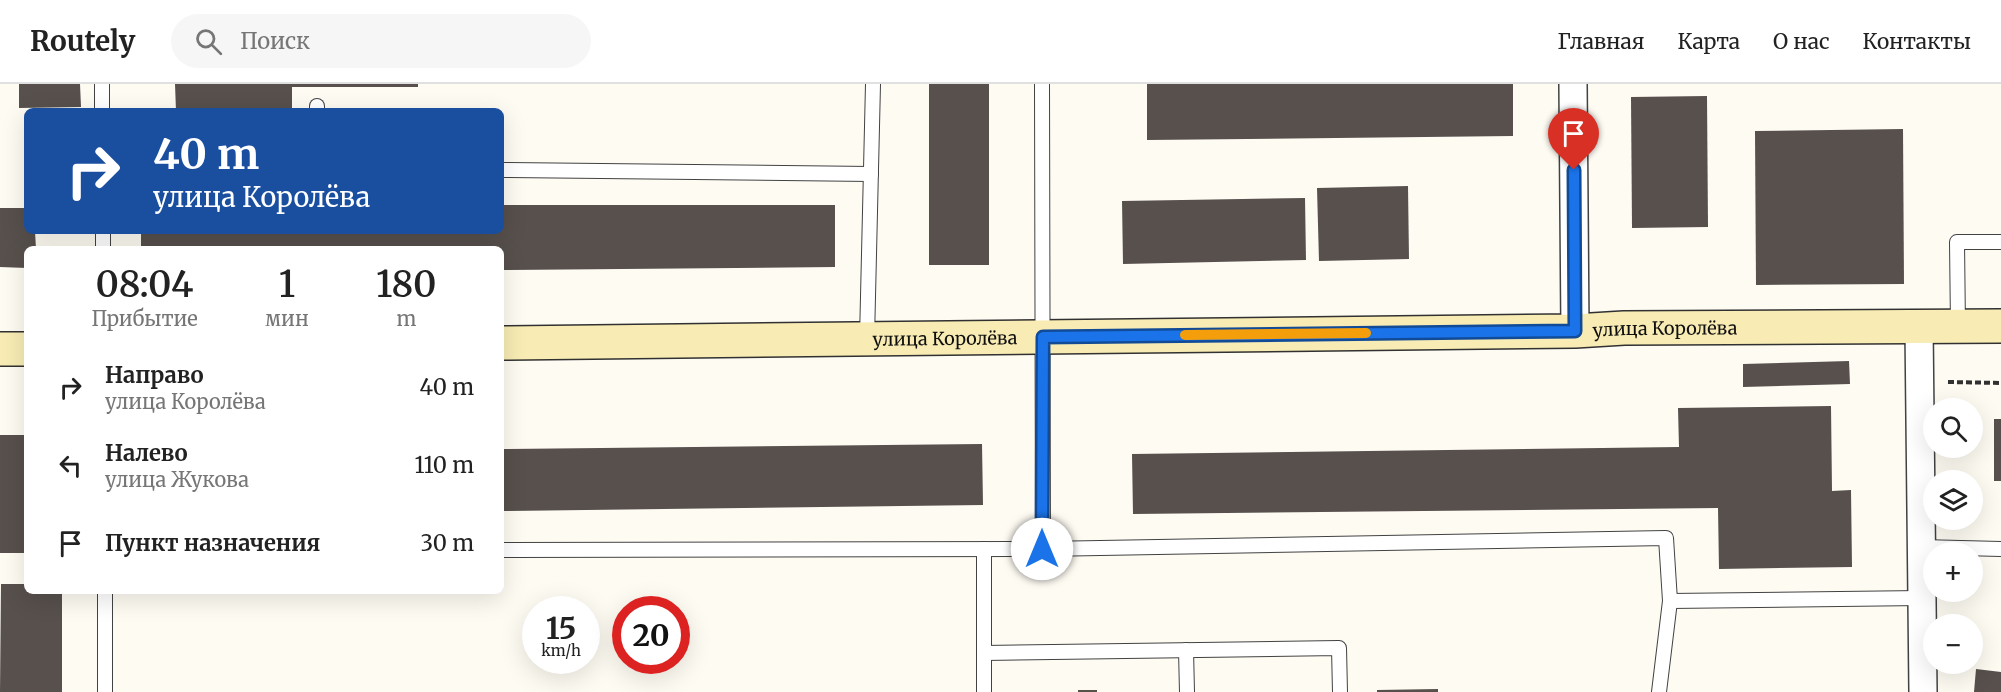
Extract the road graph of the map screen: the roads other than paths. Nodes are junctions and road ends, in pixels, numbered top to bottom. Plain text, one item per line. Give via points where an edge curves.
1 (102, 84) edge
2 (873, 84) edge
3 (1042, 84) edge
4 (1573, 84) edge
5 (102, 108) edge
6 (504, 170) edge
7 (871, 174) junction
8 (2001, 242) edge
9 (2001, 326) edge
10 (1919, 327) junction
11 (1958, 327) junction
12 (1575, 331) junction
13 (1043, 337) junction
14 (867, 339) junction
15 (504, 343) edge
16 (24, 349) edge
17 (0, 350) edge
18 (1921, 547) junction
19 (984, 549) junction
20 (1042, 549) junction
21 (2001, 549) edge
22 (504, 550) edge
23 (105, 594) edge
24 (1922, 598) junction
25 (1670, 601) junction
26 (1186, 650) junction
27 (984, 653) junction
28 (105, 692) edge
29 (984, 692) edge
30 (1187, 692) edge
31 (1340, 692) edge
32 (1659, 692) edge
33 (1923, 692) edge

1 - 5 lane
2 - 7 lane
3 - 13 lane
4 - 12 street
6 - 7 lane
7 - 14 lane
8 - 11 lane via 1957,242
9 - 11 street, улица Королёва
10 - 11 street, улица Королёва
10 - 12 street, улица Королёва
10 - 18 street
12 - 13 street, улица Королёва
13 - 14 street, улица Королёва
13 - 20 lane
14 - 15 street, улица Королёва
16 - 17 street
18 - 21 lane
18 - 24 street
19 - 20 lane
19 - 22 lane
19 - 27 lane
20 - 25 lane via 1666,538
23 - 28 lane
24 - 25 lane
24 - 33 street
25 - 32 lane
26 - 27 lane
26 - 30 lane
26 - 31 lane via 1339,648
27 - 29 lane

